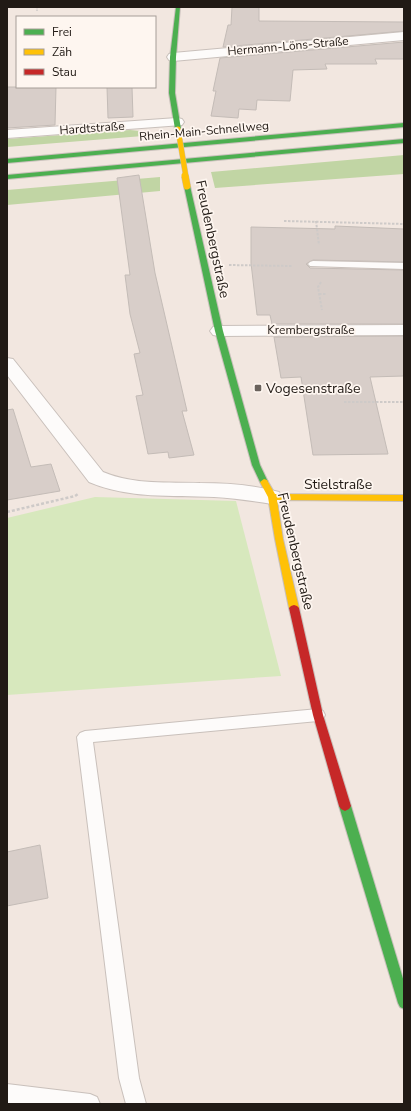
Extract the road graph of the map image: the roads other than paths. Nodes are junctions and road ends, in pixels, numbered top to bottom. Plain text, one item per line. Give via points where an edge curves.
1 (178, 7) edge
2 (404, 36) edge
3 (173, 57) junction
4 (177, 125) junction
5 (404, 125) edge
6 (7, 134) edge
7 (404, 141) edge
8 (7, 161) edge
9 (7, 177) edge
10 (313, 264) dead end
11 (404, 266) edge
12 (404, 330) edge
13 (219, 331) junction
14 (7, 363) edge
15 (272, 497) junction
16 (404, 498) edge
17 (318, 715) junction
18 (404, 1003) edge
19 (7, 1094) edge
20 (90, 1104) edge
21 (136, 1104) edge

1 - 3 main road, Freudenbergstraße
2 - 3 street, Hermann-Löns-Straße
3 - 4 main road, Freudenbergstraße via 172,93
4 - 6 street, Hardtstraße
4 - 13 main road, Freudenbergstraße, bridge via 187,186
5 - 8 main road, Rhein-Main-Schnellweg
7 - 9 main road, Rhein-Main-Schnellweg
10 - 11 lane
12 - 13 street, Krembergstraße
13 - 15 main road, Freudenbergstraße via 256,465
14 - 15 street via 96,477 132,487 214,490
15 - 16 main road, Stielstraße
15 - 17 main road, Freudenbergstraße
17 - 18 main road, Freudenbergstraße
17 - 21 lane via 85,737 129,1078
19 - 20 lane

